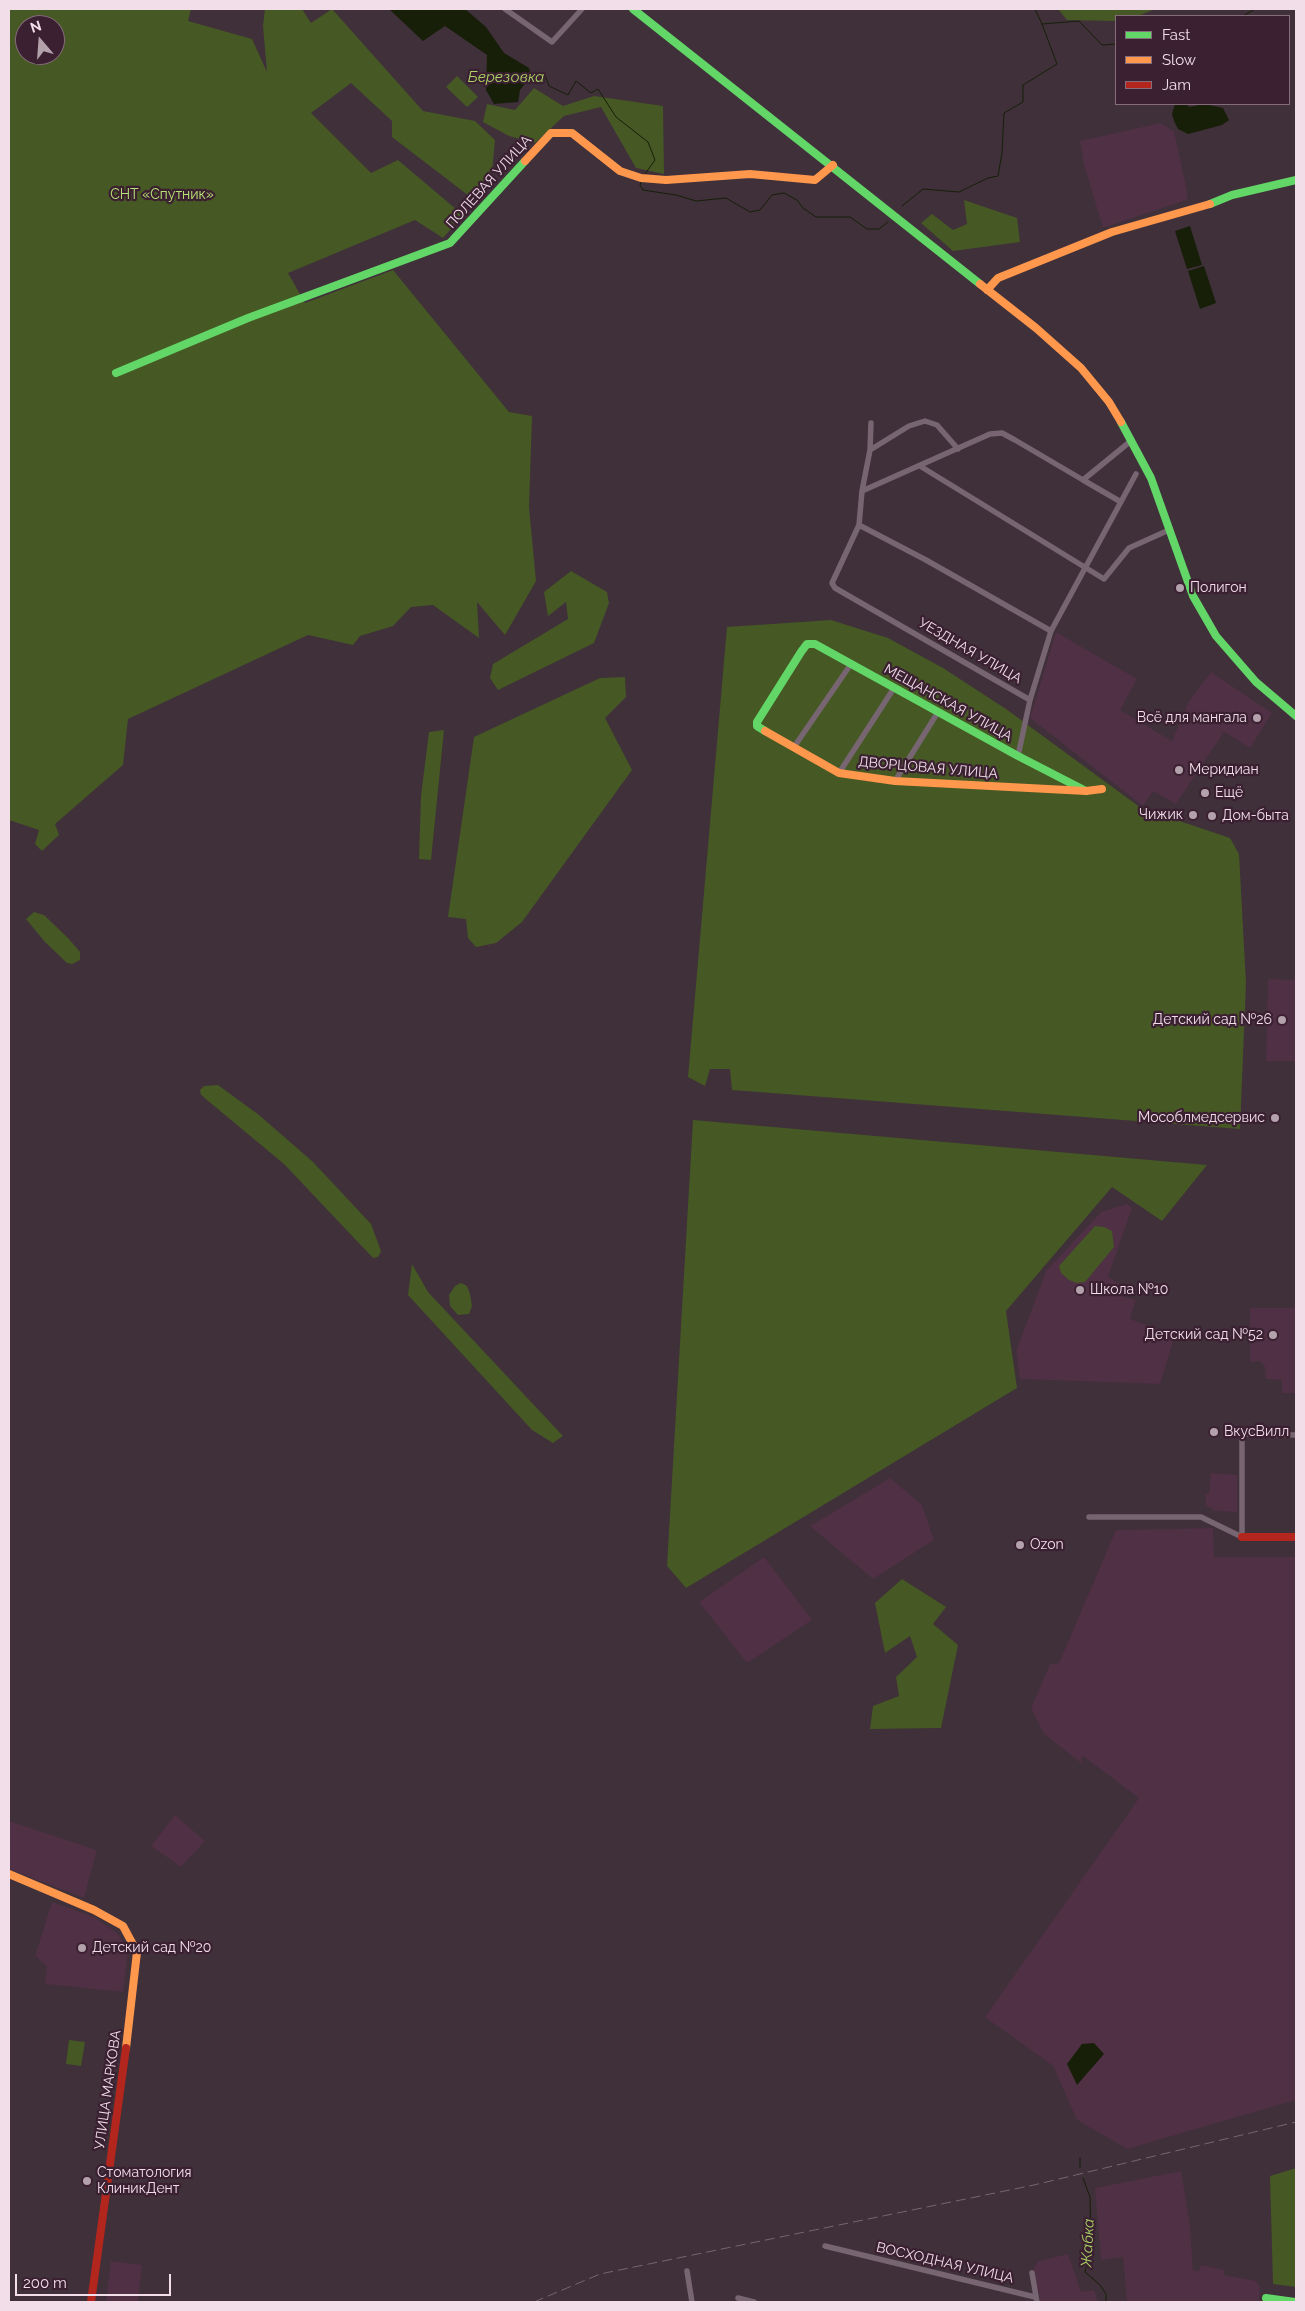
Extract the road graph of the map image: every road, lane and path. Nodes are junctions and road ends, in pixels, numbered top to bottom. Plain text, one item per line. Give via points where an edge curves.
1 (505, 9) edge
2 (582, 9) edge
3 (633, 9) edge
4 (833, 165) junction
5 (1296, 180) edge
6 (987, 290) junction
7 (116, 373) dead end
8 (871, 423) dead end
9 (1132, 440) junction
10 (958, 449) junction
11 (870, 450) junction
12 (920, 466) junction
13 (1136, 474) dead end
14 (1083, 480) junction
15 (862, 491) junction
16 (1121, 502) junction
17 (860, 525) junction
18 (1169, 530) junction
19 (1086, 568) junction
20 (1051, 631) junction
21 (851, 664) junction
22 (894, 688) junction
23 (1030, 700) junction
24 (938, 712) junction
25 (1296, 716) edge
26 (764, 730) joint
27 (794, 746) junction
28 (1018, 756) junction
29 (840, 773) junction
30 (895, 781) junction
31 (1102, 789) dead end
32 (1086, 791) junction
33 (1296, 1435) edge
34 (1089, 1517) dead end
35 (1242, 1537) junction
36 (1296, 1537) edge
37 (9, 1874) edge
38 (825, 2246) dead end
39 (687, 2271) dead end
40 (1032, 2273) dead end
41 (738, 2298) dead end
42 (1266, 2298) dead end
43 (1036, 2300) edge
44 (91, 2302) edge
45 (692, 2302) edge
46 (754, 2302) edge
47 (1295, 2302) edge

1 - 2 street via 552,42
3 - 4 street
4 - 6 street
4 - 7 street, ПОЛЕВАЯ УЛИЦА via 815,180 750,174 666,180 641,178 620,171 572,133 550,133 450,243 248,318
5 - 6 street via 1232,195 1198,209 1112,232 998,278
6 - 9 street via 1081,368 1109,402
8 - 11 street
9 - 14 street
9 - 18 street via 1151,478
10 - 11 street via 937,425 925,421 908,426
10 - 12 street
10 - 14 street via 990,434 1002,434
11 - 15 street
12 - 15 street
12 - 19 street
13 - 16 street, УЕЗДНАЯ УЛИЦА
14 - 16 street
15 - 17 street
16 - 19 street, УЕЗДНАЯ УЛИЦА
17 - 20 street
17 - 23 street, УЕЗДНАЯ УЛИЦА via 832,583 835,588
18 - 19 street via 1129,548 1104,579
18 - 25 street via 1193,596 1216,636 1256,682
19 - 20 street, УЕЗДНАЯ УЛИЦА
20 - 23 street, УЕЗДНАЯ УЛИЦА
21 - 22 street, МЕЩАНСКАЯ УЛИЦА
21 - 26 street, МЕЩАНСКАЯ УЛИЦА via 815,644 807,644 757,722 757,726
21 - 27 street
22 - 24 street, МЕЩАНСКАЯ УЛИЦА
22 - 29 street
23 - 28 street
24 - 28 street, МЕЩАНСКАЯ УЛИЦА
24 - 30 street
26 - 27 street, ДВОРЦОВАЯ УЛИЦА
27 - 29 street, ДВОРЦОВАЯ УЛИЦА
28 - 32 street, МЕЩАНСКАЯ УЛИЦА
29 - 30 street, ДВОРЦОВАЯ УЛИЦА
30 - 32 street, ДВОРЦОВАЯ УЛИЦА
31 - 32 street, ДВОРЦОВАЯ УЛИЦА
33 - 35 street via 1242,1434
34 - 35 street via 1202,1517
35 - 36 street
37 - 44 street, УЛИЦА МАРКОВА via 94,1910 123,1926 137,1952
38 - 43 street, ВОСХОДНАЯ УЛИЦА
39 - 45 street
40 - 43 street, ВОСХОДНАЯ УЛИЦА
41 - 46 street
42 - 47 street

